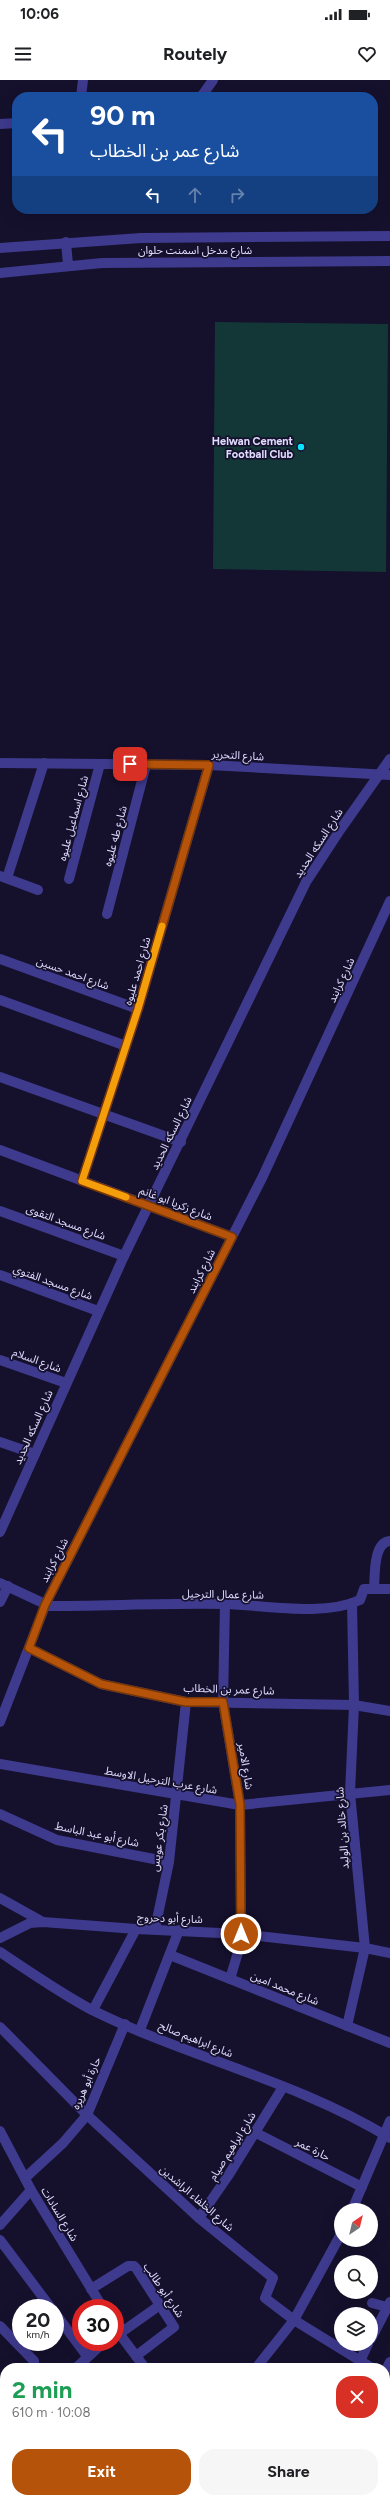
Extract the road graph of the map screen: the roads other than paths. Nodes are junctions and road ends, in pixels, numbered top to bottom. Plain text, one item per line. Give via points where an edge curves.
1 (83, 80) edge
2 (213, 80) edge
3 (82, 92) edge
4 (205, 92) edge
5 (0, 117) edge
6 (12, 122) edge
7 (12, 123) edge
8 (0, 124) edge
9 (390, 236) edge
10 (66, 242) junction
11 (0, 248) edge
12 (390, 261) edge
13 (68, 265) junction
14 (0, 273) edge
15 (390, 760) edge
16 (0, 763) edge
17 (44, 763) junction
18 (100, 764) junction
19 (146, 765) junction
20 (209, 765) junction
21 (385, 774) edge
22 (3, 877) edge
23 (69, 879) dead end
24 (38, 890) dead end
25 (390, 901) edge
26 (107, 914) dead end
27 (0, 959) edge
28 (0, 1000) edge
29 (138, 1009) junction
30 (126, 1046) junction
31 (0, 1077) edge
32 (104, 1114) junction
33 (180, 1142) junction
34 (0, 1150) edge
35 (82, 1181) junction
36 (149, 1206) junction
37 (0, 1211) edge
38 (232, 1237) junction
39 (124, 1256) junction
40 (0, 1275) edge
41 (98, 1311) junction
42 (0, 1360) edge
43 (66, 1383) junction
44 (0, 1442) edge
45 (35, 1454) junction
46 (0, 1532) edge
47 (390, 1541) edge
48 (4, 1584) edge
49 (374, 1589) junction
50 (390, 1589) edge
51 (0, 1602) edge
52 (352, 1603) junction
53 (225, 1604) junction
54 (45, 1605) junction
55 (29, 1648) junction
56 (186, 1702) junction
57 (223, 1702) junction
58 (354, 1705) junction
59 (390, 1711) edge
60 (0, 1722) edge
61 (0, 1764) edge
62 (390, 1790) edge
63 (350, 1793) junction
64 (177, 1796) junction
65 (240, 1804) junction
66 (0, 1814) edge
67 (169, 1862) junction
68 (0, 1898) edge
69 (43, 1922) junction
70 (136, 1929) junction
71 (156, 1929) junction
72 (179, 1930) junction
73 (241, 1934) junction
74 (0, 1938) edge
75 (365, 1948) junction
76 (0, 1952) edge
77 (390, 1953) edge
78 (170, 1955) junction
79 (230, 1979) junction
80 (93, 2010) junction
81 (125, 2024) junction
82 (347, 2026) junction
83 (0, 2027) edge
84 (140, 2030) junction
85 (390, 2043) edge
86 (283, 2087) junction
87 (86, 2115) junction
88 (390, 2121) edge
89 (0, 2131) edge
90 (254, 2132) junction
91 (387, 2136) edge
92 (25, 2178) junction
93 (362, 2187) junction
94 (31, 2190) junction
95 (355, 2203) edge
96 (199, 2218) junction
97 (0, 2225) edge
98 (0, 2240) edge
99 (334, 2247) edge
100 (91, 2288) junction
101 (44, 2299) edge
102 (98, 2299) edge
103 (372, 2302) dead end
104 (160, 2305) junction
105 (389, 2305) edge
106 (294, 2320) junction
107 (0, 2326) edge
108 (64, 2326) edge
109 (378, 2326) edge
110 (124, 2327) edge
111 (124, 2342) edge
112 (93, 2351) edge
113 (365, 2351) edge
114 (87, 2356) junction
115 (136, 2356) junction
116 (360, 2361) junction
117 (34, 2363) edge
118 (81, 2363) edge
119 (141, 2363) edge
120 (260, 2363) edge
121 (363, 2363) edge

1 - 3 street
2 - 4 street
5 - 6 street
7 - 8 street
9 - 10 street, شارع مدخل اسمنت حلوان via 141,238
10 - 11 street, شارع مدخل اسمنت حلوان
10 - 13 street
12 - 13 street, شارع مدخل اسمنت حلوان
13 - 14 street, شارع مدخل اسمنت حلوان
15 - 21 street, شارع السكه الحديد
16 - 17 street, شارع التحرير
17 - 18 street, شارع التحرير
17 - 22 street
18 - 19 street, شارع التحرير
18 - 23 street, شارع اسماعيل عليوه
19 - 20 street, شارع التحرير
19 - 26 street, شارع طه عليوه
20 - 21 street, شارع التحرير
20 - 29 street, شارع احمد عليوه
21 - 33 street, شارع السكه الحديد via 306,882
22 - 24 street
25 - 38 street, شارع كرابند via 267,1169
27 - 29 street, شارع احمد حسين
28 - 30 street
29 - 30 street, شارع احمد عليوه
30 - 32 street, شارع احمد عليوه
31 - 32 street
32 - 33 street
32 - 35 street, شارع احمد عليوه
33 - 36 street, شارع السكه الحديد
34 - 35 street, شارع زكريا ابو غانم
35 - 36 street, شارع زكريا ابو غانم
36 - 38 street, شارع زكريا ابو غانم
36 - 39 street, شارع السكه الحديد
37 - 39 street, شارع مسجد التقوى
38 - 54 street, شارع كرابند
39 - 41 street, شارع السكه الحديد
40 - 41 street, شارع مسجد الفتوي
41 - 43 street, شارع السكه الحديد
42 - 43 street, شارع السلام
43 - 45 street, شارع السكه الحديد
44 - 45 street
45 - 46 street, شارع السكه الحديد
47 - 49 street via 382,1544 378,1550
48 - 51 street
48 - 54 street
49 - 50 street
49 - 52 street via 363,1590 360,1600
52 - 53 street, شارع عمال الترحيل via 305,1610
52 - 58 street, شارع خالد بن الوليد
53 - 54 street, شارع عمال الترحيل
53 - 57 street, شارع الامير
54 - 55 street
55 - 56 street, شارع عمر بن الخطاب via 101,1684
55 - 60 street
56 - 57 street, شارع عمر بن الخطاب
56 - 64 street, شارع بكر عويس
57 - 58 street, شارع عمر بن الخطاب
57 - 65 street, شارع الامير
58 - 59 street, شارع عمر بن الخطاب
58 - 63 street, شارع خالد بن الوليد
61 - 64 street, شارع عرب الترحيل الاوسط
62 - 63 street, شارع عرب الترحيل الاوسط
63 - 65 street, شارع عرب الترحيل الاوسط
63 - 75 street, شارع خالد بن الوليد
64 - 65 street, شارع عرب الترحيل الاوسط
64 - 67 street, شارع بكر عويس
65 - 73 street, شارع الامير
66 - 67 street, شارع أبو عبد الباسط via 57,1840
67 - 71 street, شارع بكر عويس
68 - 69 street, شارع أبو دحروج
69 - 70 street, شارع أبو دحروج
69 - 74 street, شارع أبو دحروج via 30,1923
70 - 71 street, شارع أبو دحروج
70 - 80 street
71 - 72 street, شارع أبو دحروج
72 - 73 street, شارع أبو دحروج
72 - 78 street
73 - 75 street, شارع أبو دحروج
73 - 79 street, شارع الامير
75 - 77 street, شارع أبو دحروج
75 - 82 street, شارع خالد بن الوليد
76 - 80 street, شارع ابراهيم صالح
78 - 79 street, شارع محمد امين
78 - 84 street
79 - 82 street, شارع محمد امين
80 - 81 street, شارع ابراهيم صالح
81 - 84 street, شارع ابراهيم صالح
81 - 87 street, حارة أبو هريره
82 - 85 street, شارع محمد امين
83 - 87 street, شارع الخلفاء الراشدين
84 - 86 street, شارع ابراهيم صالح
86 - 90 street, شارع ابراهيم صيام
86 - 91 street, شارع ابراهيم صالح
87 - 92 street, حارة أبو هريره via 63,2143
87 - 96 street, شارع الخلفاء الراشدين
88 - 91 street
89 - 92 street, شارع السادات
90 - 93 street, حارة عمر
90 - 96 street, شارع ابراهيم صيام
91 - 93 street
92 - 94 street, شارع السادات
93 - 95 street
94 - 97 street
94 - 100 street, شارع السادات
96 - 106 street, شارع الخلفاء الراشدين via 273,2278 265,2298
98 - 101 street
99 - 106 street
100 - 102 street, شارع السادات
100 - 104 street, شارع أبو طالب via 128,2266 134,2266
103 - 105 street
104 - 110 street
104 - 115 street, شارع أبو طالب via 174,2328
105 - 109 street
106 - 116 street, شارع الخلفاء الراشدين
106 - 120 street
107 - 117 street
108 - 114 street
111 - 115 street
112 - 114 street
113 - 116 street
114 - 118 street
115 - 119 street
116 - 121 street, شارع الخلفاء الراشدين

